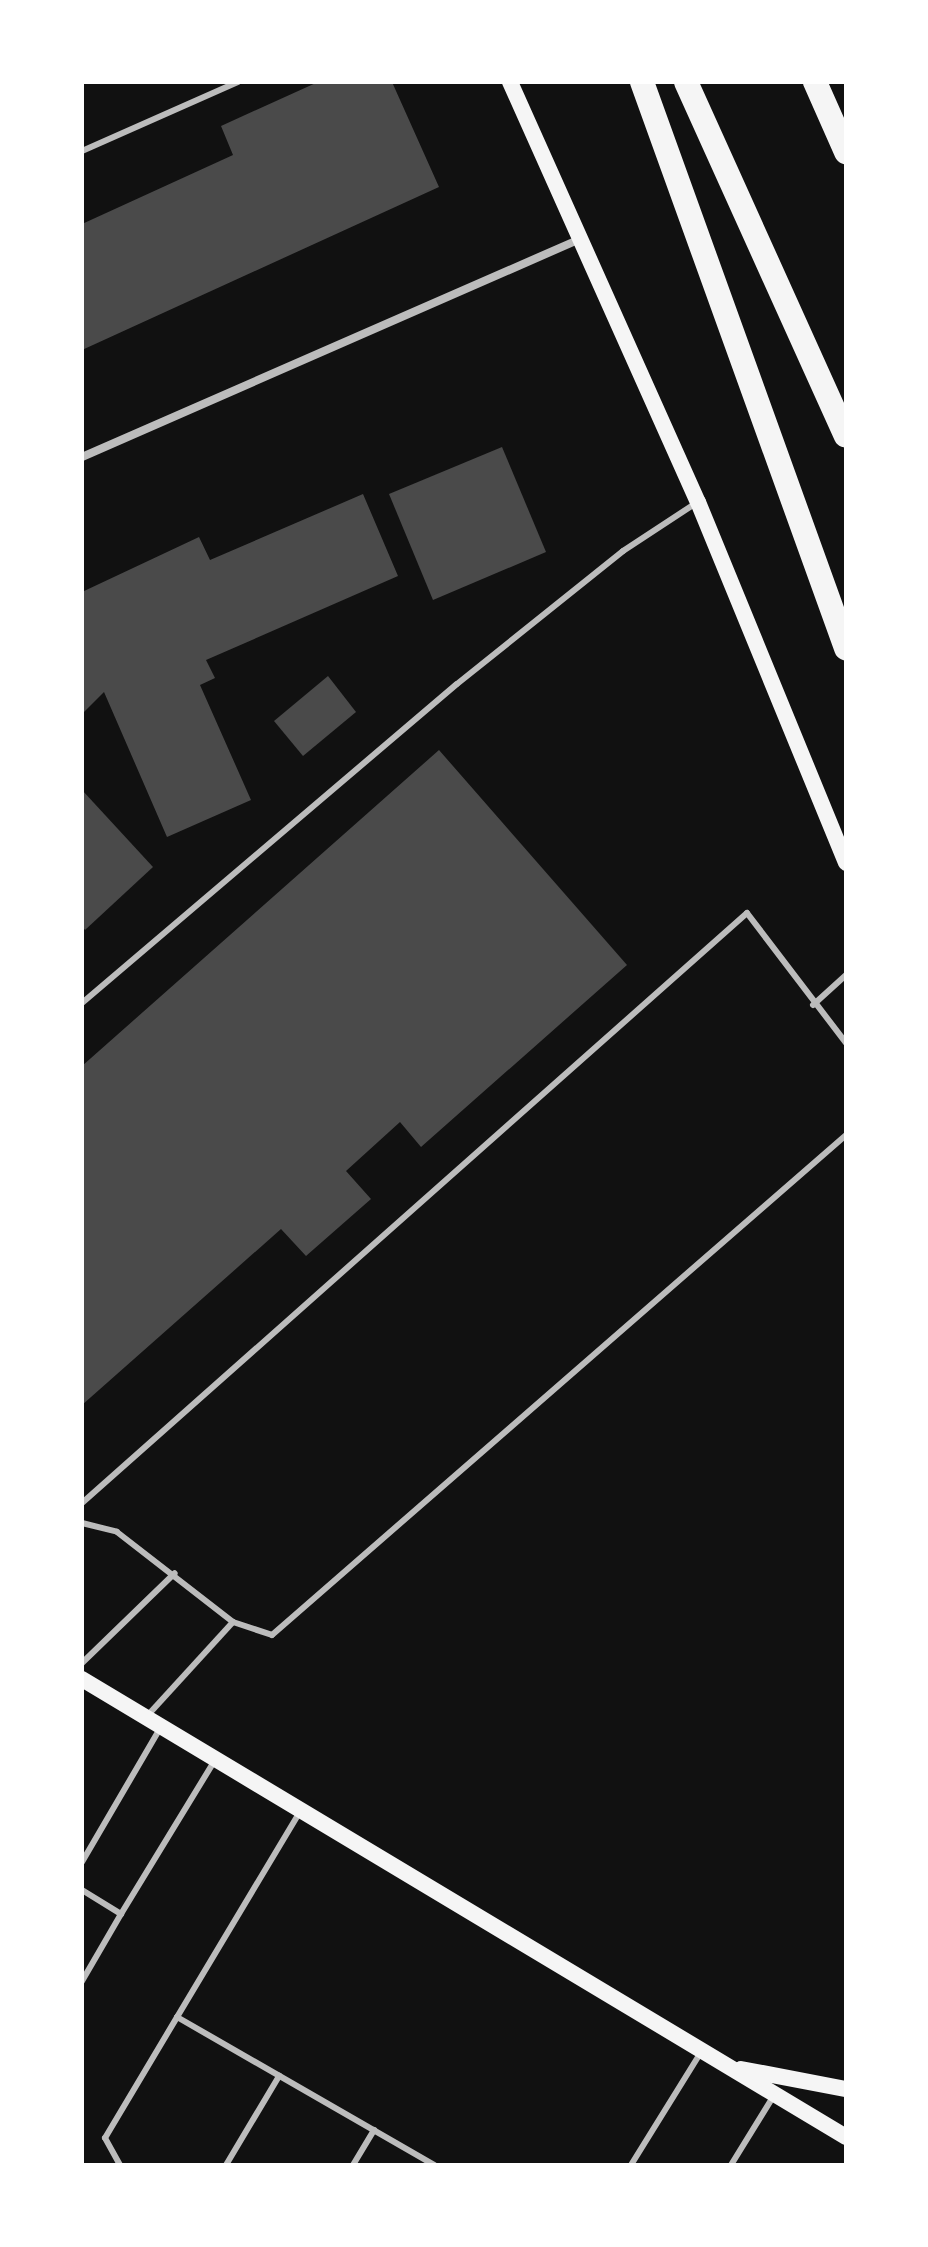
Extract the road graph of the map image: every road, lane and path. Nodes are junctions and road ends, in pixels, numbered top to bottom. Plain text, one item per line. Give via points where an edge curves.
1 (238, 82) edge
2 (510, 82) edge
3 (642, 82) edge
4 (686, 82) edge
5 (815, 82) edge
6 (82, 151) edge
7 (846, 152) edge
8 (580, 239) junction
9 (846, 436) edge
10 (82, 457) edge
11 (698, 502) junction
12 (846, 648) edge
13 (846, 863) edge
14 (846, 975) edge
15 (82, 1003) edge
16 (813, 1005) junction
17 (846, 1043) edge
18 (846, 1135) edge
19 (82, 1503) edge
20 (82, 1523) edge
21 (175, 1573) junction
22 (233, 1622) junction
23 (82, 1663) edge
24 (82, 1679) edge
25 (146, 1717) junction
26 (161, 1727) junction
27 (216, 1759) junction
28 (301, 1810) junction
29 (82, 1862) edge
30 (82, 1890) edge
31 (121, 1914) junction
32 (82, 1981) edge
33 (177, 2017) junction
34 (702, 2050) junction
35 (729, 2067) junction
36 (279, 2076) junction
37 (846, 2089) edge
38 (775, 2094) junction
39 (374, 2130) junction
40 (846, 2137) edge
41 (120, 2165) edge
42 (226, 2165) edge
43 (353, 2165) edge
44 (434, 2165) edge
45 (631, 2165) edge
46 (731, 2165) edge

1 - 6 lane
2 - 8 main road
3 - 12 highway
4 - 9 highway
5 - 7 highway
8 - 10 street
8 - 11 main road
11 - 13 main road
11 - 15 lane via 623,551 479,666
14 - 16 lane
16 - 17 lane
16 - 19 lane via 747,913
18 - 22 lane via 272,1635
20 - 21 lane via 117,1532
21 - 22 lane
21 - 23 lane
22 - 25 lane
24 - 25 main road
25 - 26 main road
26 - 27 main road
26 - 29 lane
27 - 28 main road
27 - 31 lane
28 - 33 lane
28 - 34 main road
30 - 31 lane
31 - 32 lane
33 - 36 lane
33 - 41 lane via 105,2138
34 - 35 main road
34 - 45 lane
35 - 37 main road
35 - 38 main road
36 - 39 lane
36 - 42 lane
38 - 40 main road
38 - 46 lane
39 - 43 lane
39 - 44 lane

